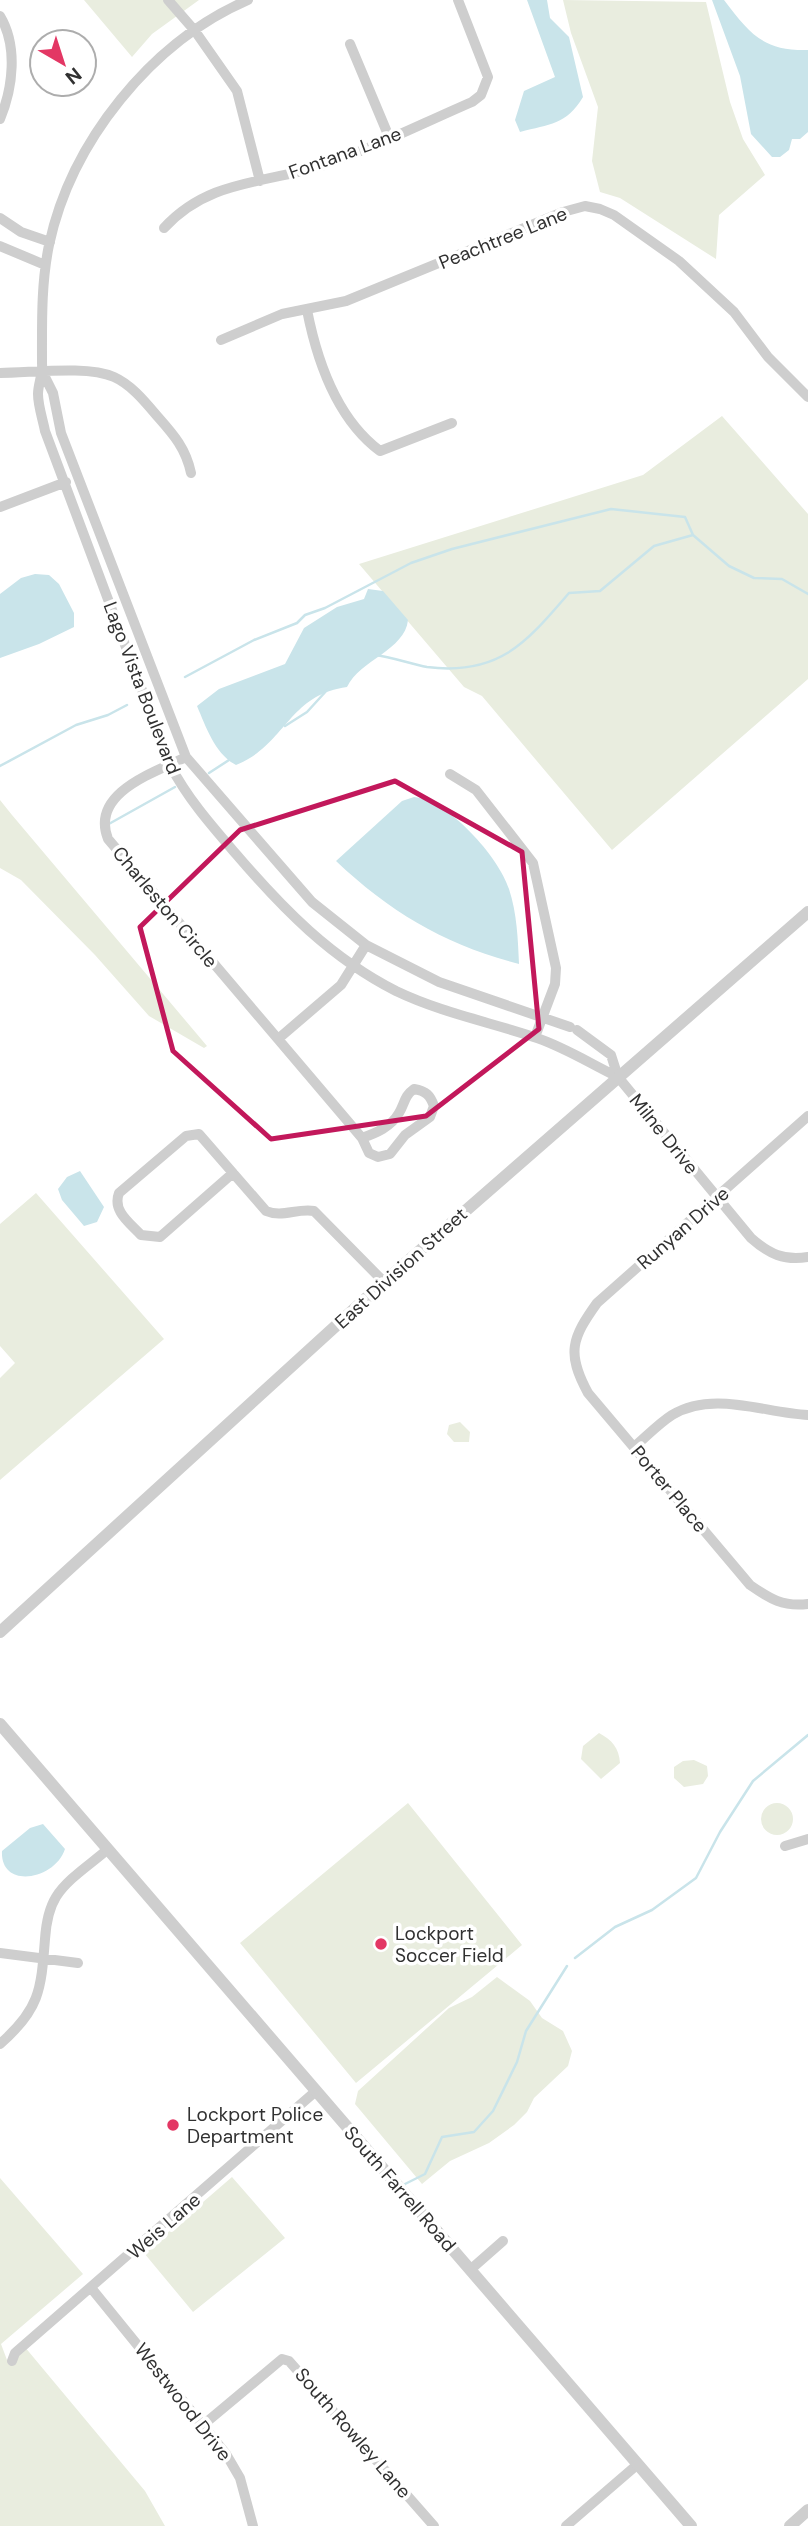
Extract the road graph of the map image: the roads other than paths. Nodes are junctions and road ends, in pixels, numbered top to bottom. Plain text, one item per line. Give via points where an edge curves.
1 (168, 0) edge
2 (248, 0) edge
3 (458, 0) edge
4 (0, 16) edge
5 (195, 31) junction
6 (351, 44) dead end
7 (0, 119) edge
8 (389, 137) junction
9 (260, 181) junction
10 (0, 218) edge
11 (164, 228) dead end
12 (50, 242) junction
13 (0, 246) edge
14 (46, 265) junction
15 (307, 310) junction
16 (221, 340) dead end
17 (0, 373) edge
18 (43, 373) junction
19 (808, 397) edge
20 (452, 423) dead end
21 (191, 473) dead end
22 (79, 478) junction
23 (62, 483) junction
24 (0, 507) edge
25 (186, 757) junction
26 (170, 765) junction
27 (450, 774) dead end
28 (808, 912) edge
29 (366, 945) junction
30 (355, 967) junction
31 (544, 1017) junction
32 (535, 1037) junction
33 (278, 1039) junction
34 (596, 1042) junction
35 (583, 1058) junction
36 (618, 1077) junction
37 (808, 1116) edge
38 (362, 1138) junction
39 (233, 1173) junction
40 (717, 1199) junction
41 (808, 1257) edge
42 (384, 1282) junction
43 (573, 1350) joint
44 (808, 1415) edge
45 (634, 1447) junction
46 (808, 1604) edge
47 (0, 1632) edge
48 (0, 1724) edge
49 (808, 1839) edge
50 (785, 1846) dead end
51 (108, 1849) junction
52 (0, 1953) edge
53 (43, 1959) junction
54 (78, 1963) dead end
55 (0, 2044) edge
56 (316, 2091) junction
57 (503, 2241) dead end
58 (470, 2270) junction
59 (92, 2290) junction
60 (12, 2361) dead end
61 (203, 2425) junction
62 (638, 2464) junction
63 (808, 2510) edge
64 (253, 2526) edge
65 (434, 2526) edge
66 (566, 2526) edge
67 (691, 2526) edge
68 (790, 2526) edge

1 - 5 street
2 - 5 street, Lago Vista Boulevard
3 - 8 street, Fontana Lane via 488,77 486,87 472,102
4 - 7 street via 11,54 10,85
5 - 9 street via 237,91
5 - 12 street, Lago Vista Boulevard via 160,57 102,124 61,204
6 - 8 street
8 - 9 street, Fontana Lane via 327,164
9 - 11 street, Fontana Lane via 207,194 181,209
10 - 12 street via 21,232
12 - 14 street, Lago Vista Boulevard
13 - 14 street
14 - 18 street, Lago Vista Boulevard via 41,316
15 - 16 street, Peachtree Lane via 258,322
15 - 19 street, Peachtree Lane via 345,301 585,206 614,215 706,284
15 - 20 street via 326,377 369,443 380,451
17 - 18 street
18 - 21 street via 95,372 115,377 145,402 177,439 187,454
18 - 22 street, Lago Vista Boulevard
18 - 23 street, Lago Vista Boulevard via 38,394 44,431
22 - 23 street
22 - 25 street, Lago Vista Boulevard
23 - 24 street
23 - 26 street, Lago Vista Boulevard
25 - 26 street, Charleston Circle
25 - 29 street, Lago Vista Boulevard via 312,902
26 - 30 street, Lago Vista Boulevard via 184,792 264,888 294,920
26 - 33 street, Charleston Circle via 113,800 103,825 108,839
27 - 31 street via 476,790 533,863 556,968
28 - 36 street, East Division Street
29 - 30 street
29 - 31 street, Lago Vista Boulevard via 439,982
30 - 32 street, Lago Vista Boulevard via 444,1012
30 - 33 street via 341,985
31 - 32 street
31 - 34 street, Lago Vista Boulevard
32 - 35 street, Lago Vista Boulevard
33 - 38 street, Charleston Circle
34 - 35 street
34 - 36 street, Lago Vista Boulevard via 611,1055
35 - 36 street, Lago Vista Boulevard
36 - 40 street, Milne Drive
36 - 42 street, East Division Street
37 - 40 street, Runyan Drive
38 - 38 street, Charleston Circle via 369,1153 378,1157 390,1154 405,1135 430,1117 434,1106 430,1097 414,1089 389,1125
39 - 39 street via 160,1237 141,1235 119,1211 116,1201 191,1133 199,1134
39 - 42 street via 266,1211 276,1215 301,1208 314,1211
40 - 41 street, Milne Drive via 768,1253
40 - 43 street, Runyan Drive via 597,1303
42 - 47 street, East Division Street
43 - 45 street, Porter Place via 575,1370 588,1392
44 - 45 street via 723,1403 696,1405 672,1415
45 - 46 street, Porter Place via 750,1585 771,1600 791,1606
48 - 51 street, South Farrell Road
49 - 50 street
51 - 53 street via 56,1896 47,1919
51 - 56 street, South Farrell Road
52 - 53 street
53 - 54 street
53 - 55 street via 33,2008
56 - 58 street, South Farrell Road
56 - 59 street, Weis Lane
57 - 58 street
58 - 62 street, South Farrell Road
59 - 60 street, Weis Lane via 15,2353
59 - 61 street, Westwood Drive
61 - 64 street, Westwood Drive via 240,2478
61 - 65 street, South Rowley Lane via 282,2359 289,2361
62 - 66 street
62 - 67 street, South Farrell Road
63 - 68 street

